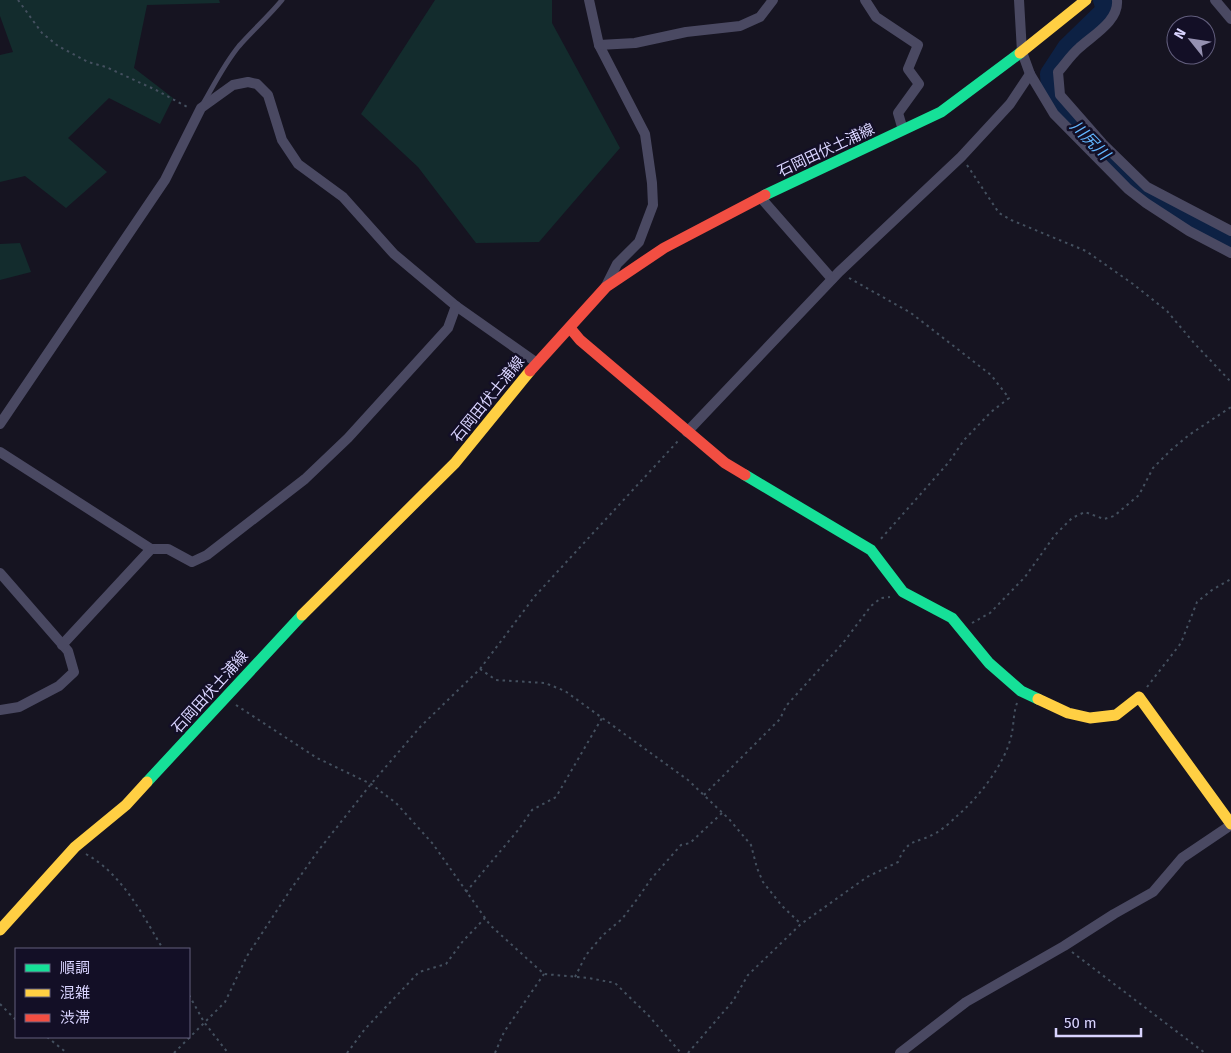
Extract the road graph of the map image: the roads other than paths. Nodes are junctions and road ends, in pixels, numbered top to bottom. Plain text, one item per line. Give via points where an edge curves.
1 (282, 0) edge
2 (589, 0) edge
3 (773, 0) edge
4 (865, 0) edge
5 (1019, 0) edge
6 (1086, 0) edge
7 (1117, 0) edge
8 (1215, 0) edge
9 (1231, 19) edge
10 (599, 45) junction
11 (1022, 52) junction
12 (1030, 74) junction
13 (201, 108) junction
14 (903, 130) junction
15 (761, 198) junction
16 (1231, 231) edge
17 (1231, 254) edge
18 (835, 276) junction
19 (606, 287) junction
20 (456, 306) junction
21 (570, 328) junction
22 (537, 363) junction
23 (0, 424) edge
24 (686, 432) junction
25 (0, 452) edge
26 (151, 549) junction
27 (0, 573) edge
28 (62, 645) junction
29 (0, 710) edge
30 (1231, 825) edge
31 (0, 930) edge
32 (900, 1053) edge

1 - 13 lane via 225,64
2 - 10 street
3 - 10 street via 760,16 740,26 686,32 635,43
4 - 14 street via 876,17 918,45 908,69 918,84 898,113
5 - 11 street
6 - 11 main road, 石岡田伏土浦線
7 - 16 street via 1118,8 1111,20 1077,49 1058,72 1060,95 1147,187
8 - 9 street
10 - 19 street via 645,134 653,205 639,242 617,264
11 - 12 street
11 - 14 main road, 石岡田伏土浦線 via 941,112
12 - 17 street via 1054,114 1128,189 1189,231
12 - 18 street via 1010,104 961,157
13 - 20 street via 233,86 248,82 258,84 268,95 282,140 298,164 343,197 394,254
13 - 23 street via 165,180
14 - 15 main road, 石岡田伏土浦線
15 - 18 street
15 - 19 main road, 石岡田伏土浦線 via 664,248
18 - 24 street
19 - 21 main road, 石岡田伏土浦線
20 - 22 street
20 - 26 street via 448,328 348,438 305,479 207,555 192,562 168,550
21 - 22 main road, 石岡田伏土浦線
21 - 24 main road
22 - 31 main road, 石岡田伏土浦線 via 455,463 285,632 126,805 75,847
24 - 30 main road via 724,463 871,550 903,592 952,618 989,663 1021,691 1068,713 1090,718 1116,715 1139,697
25 - 26 street
26 - 28 street
27 - 28 street
28 - 29 street via 68,652 74,672 59,686 20,707
30 - 32 street via 1182,858 1153,892 966,1002

